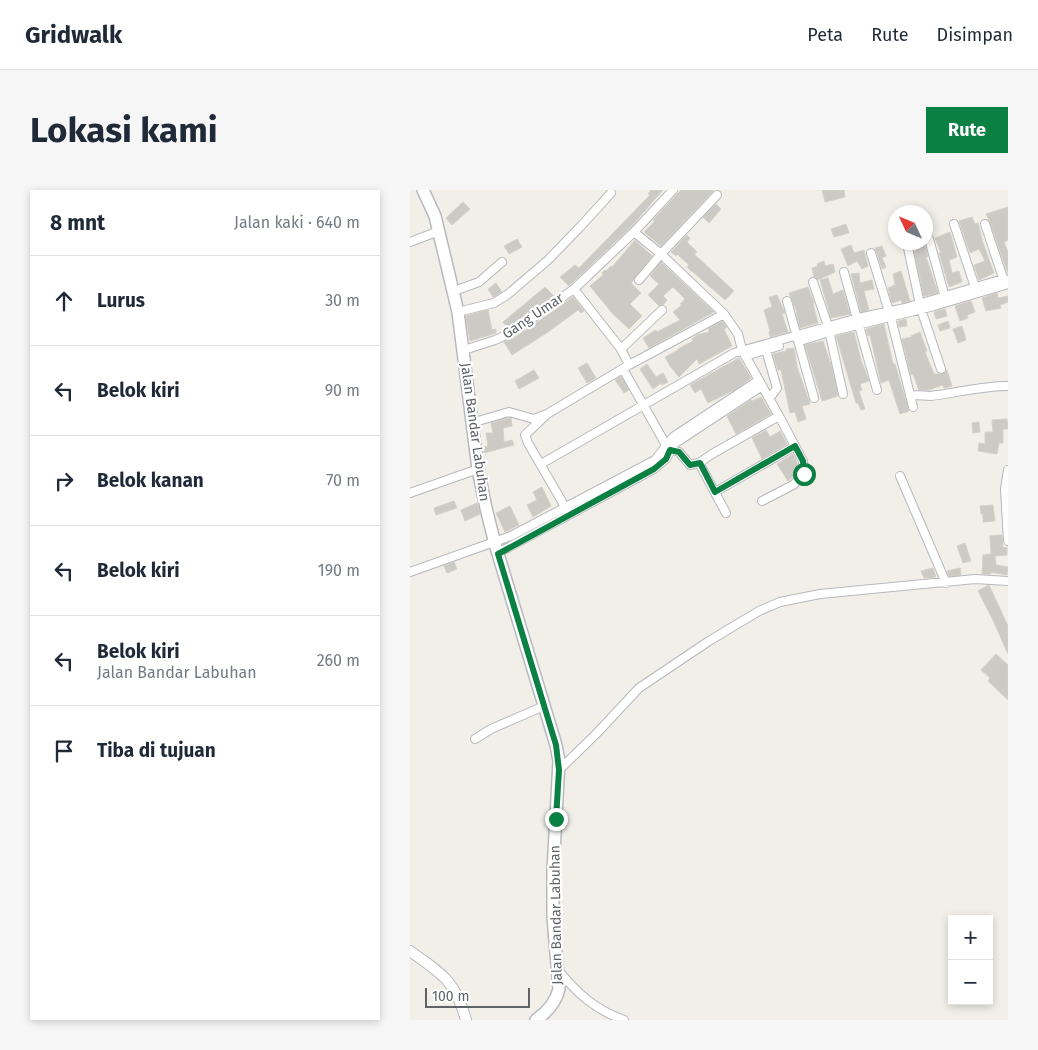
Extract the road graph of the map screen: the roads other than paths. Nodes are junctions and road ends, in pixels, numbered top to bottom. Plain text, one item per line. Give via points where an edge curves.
1 (424, 190) edge
2 (674, 190) edge
3 (611, 193) dead end
4 (717, 195) dead end
5 (954, 224) dead end
6 (985, 224) dead end
7 (439, 231) junction
8 (634, 232) junction
9 (410, 242) edge
10 (908, 250) edge
11 (932, 250) edge
12 (871, 253) dead end
13 (661, 254) junction
14 (502, 262) dead end
15 (844, 272) dead end
16 (639, 280) dead end
17 (813, 282) dead end
18 (1006, 282) edge
19 (574, 289) junction
20 (454, 291) junction
21 (976, 291) junction
22 (945, 299) junction
23 (786, 301) dead end
24 (921, 306) junction
25 (662, 310) dead end
26 (458, 312) junction
27 (724, 314) junction
28 (890, 315) junction
29 (858, 322) junction
30 (829, 329) junction
31 (797, 339) junction
32 (621, 349) junction
33 (464, 350) junction
34 (766, 350) junction
35 (744, 353) junction
36 (626, 367) junction
37 (941, 369) dead end
38 (761, 383) junction
39 (1008, 386) edge
40 (877, 390) dead end
41 (843, 394) dead end
42 (910, 396) junction
43 (768, 397) junction
44 (814, 398) dead end
45 (643, 404) junction
46 (913, 407) dead end
47 (546, 414) junction
48 (779, 416) junction
49 (471, 423) junction
50 (795, 446) junction
51 (668, 447) junction
52 (700, 463) junction
53 (541, 464) junction
54 (478, 469) junction
55 (1008, 470) edge
56 (900, 476) dead end
57 (715, 492) junction
58 (410, 493) edge
59 (762, 501) dead end
60 (567, 511) junction
61 (726, 513) dead end
62 (531, 530) junction
63 (1008, 541) edge
64 (495, 542) junction
65 (498, 554) junction
66 (410, 572) edge
67 (1008, 581) edge
68 (946, 583) junction
69 (544, 706) junction
70 (475, 739) dead end
71 (559, 770) junction
72 (410, 951) edge
73 (557, 968) junction
74 (466, 1020) edge
75 (536, 1020) edge
76 (624, 1020) edge

1 - 7 main road, Jalan Bandar Labuhan
2 - 8 street, Gang Umar
3 - 26 street via 547,261 506,295 494,303
4 - 13 street
5 - 21 street
6 - 18 street
7 - 9 street
7 - 20 main road, Jalan Bandar Labuhan
8 - 13 street
8 - 19 street, Gang Umar
10 - 24 street
11 - 22 street
12 - 28 street
13 - 16 street
13 - 27 street
14 - 20 street via 476,284
15 - 29 street
17 - 30 street
18 - 21 street
19 - 32 street
19 - 33 street, Gang Umar via 511,333
20 - 26 main road, Jalan Bandar Labuhan
21 - 22 street
22 - 24 street
23 - 31 street
24 - 28 street
24 - 37 street
25 - 32 street
26 - 33 main road, Jalan Bandar Labuhan
27 - 35 street via 738,334
27 - 36 street
28 - 29 street
28 - 42 street
29 - 30 street
29 - 40 street
30 - 31 street
30 - 41 street
31 - 34 street
31 - 35 street
31 - 44 street
32 - 36 street
33 - 49 main road, Jalan Bandar Labuhan
34 - 35 street
34 - 43 street via 777,388
35 - 38 street
35 - 45 street via 726,358
36 - 45 street
36 - 47 street
38 - 43 street
38 - 51 street
39 - 42 street
42 - 46 street
43 - 48 street
45 - 51 street
45 - 53 street
47 - 49 street via 534,419 509,412
47 - 53 street via 525,435
48 - 50 street
48 - 52 street
49 - 54 main road, Jalan Bandar Labuhan
50 - 57 street
50 - 59 street via 803,461 804,474 793,485
51 - 52 street via 679,452 690,465
51 - 60 street via 666,459 654,469
52 - 57 street
53 - 60 street
54 - 58 street
54 - 64 main road, Jalan Bandar Labuhan
55 - 63 street via 1005,490
56 - 68 street
57 - 61 street
60 - 62 street
62 - 64 street
62 - 65 street
64 - 65 main road, Jalan Bandar Labuhan
64 - 66 street
65 - 69 main road, Jalan Bandar Labuhan
67 - 68 street via 976,579
68 - 71 street via 820,594 780,602 759,611 639,688
69 - 70 street
69 - 71 main road, Jalan Bandar Labuhan via 556,745
71 - 73 main road, Jalan Bandar Labuhan via 553,871
72 - 74 street via 449,981 459,996
73 - 75 main road, Jalan Bandar Labuhan via 559,988 556,999
73 - 76 street via 588,1002

